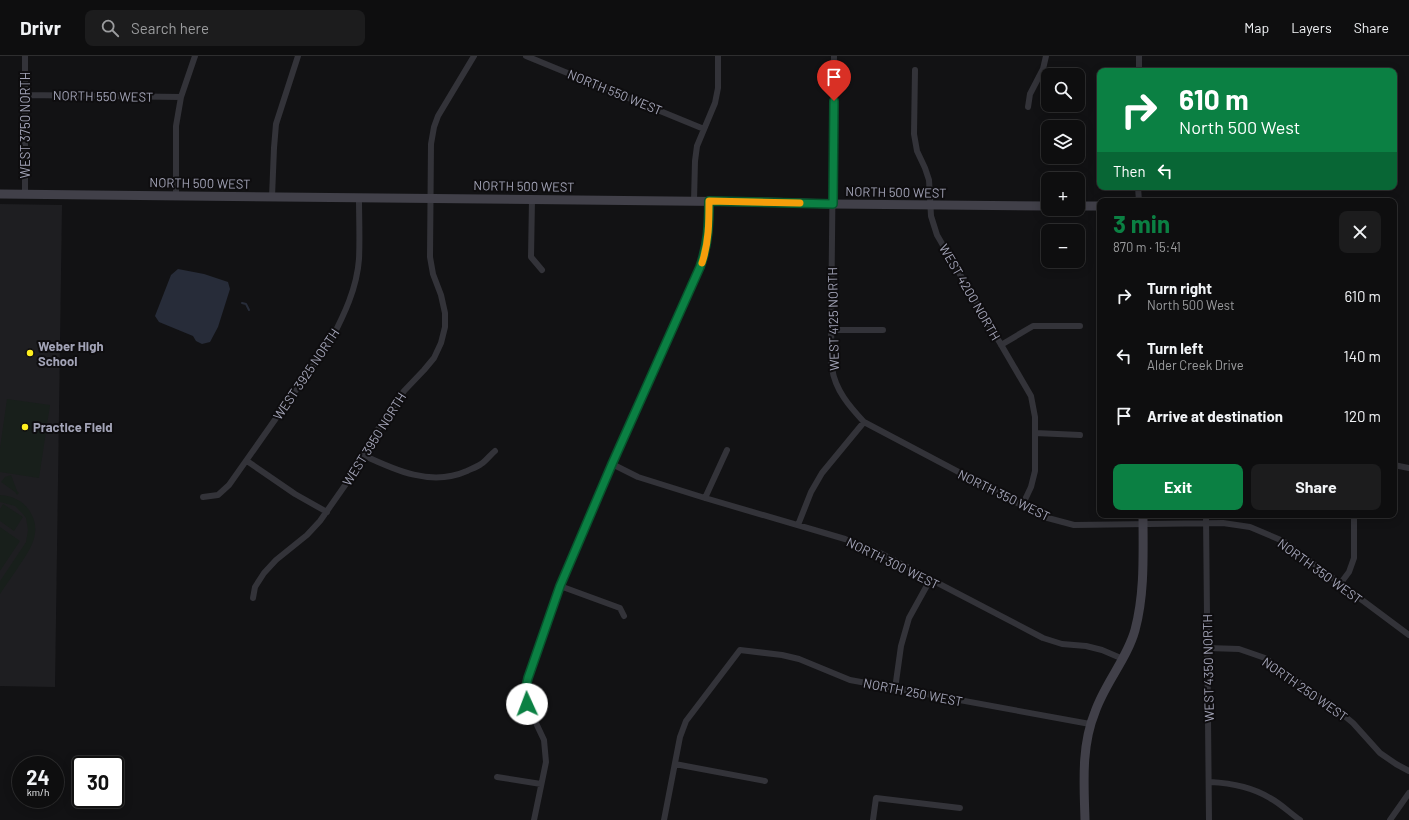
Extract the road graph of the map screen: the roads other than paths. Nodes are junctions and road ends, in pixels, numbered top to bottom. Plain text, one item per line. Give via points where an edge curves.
1 (25, 56) edge
2 (195, 56) edge
3 (298, 56) edge
4 (474, 56) edge
5 (526, 56) edge
6 (718, 56) edge
7 (834, 56) edge
8 (1046, 56) edge
9 (1139, 56) edge
10 (1139, 68) edge
11 (915, 70) dead end
12 (25, 95) junction
13 (181, 97) junction
14 (1028, 107) dead end
15 (704, 129) junction
16 (0, 194) edge
17 (25, 194) junction
18 (176, 196) junction
19 (272, 197) junction
20 (360, 198) junction
21 (430, 198) junction
22 (532, 199) junction
23 (694, 201) junction
24 (709, 201) junction
25 (833, 204) junction
26 (930, 205) junction
27 (1041, 206) edge
28 (1085, 206) edge
29 (1097, 206) edge
30 (542, 270) dead end
31 (1080, 326) dead end
32 (831, 330) junction
33 (883, 330) dead end
34 (1001, 345) junction
35 (864, 422) junction
36 (1035, 433) junction
37 (1080, 435) dead end
38 (727, 450) dead end
39 (495, 451) dead end
40 (363, 455) junction
41 (247, 461) junction
42 (612, 464) junction
43 (1397, 466) edge
44 (1409, 468) edge
45 (203, 497) dead end
46 (705, 498) junction
47 (1022, 506) junction
48 (327, 512) junction
49 (1206, 518) edge
50 (1354, 518) edge
51 (1143, 520) edge
52 (1206, 524) junction
53 (798, 525) junction
54 (930, 580) junction
55 (1340, 584) junction
56 (560, 586) junction
57 (253, 598) dead end
58 (624, 616) dead end
59 (1409, 635) edge
60 (1208, 648) junction
61 (1123, 659) junction
62 (895, 689) junction
63 (1090, 724) junction
64 (674, 764) junction
65 (1409, 771) edge
66 (497, 776) dead end
67 (765, 781) dead end
68 (1210, 782) junction
69 (541, 784) junction
70 (1409, 793) edge
71 (960, 808) dead end
72 (534, 820) edge
73 (664, 820) edge
74 (873, 820) edge
75 (1085, 820) edge
76 (1209, 820) edge
77 (1300, 820) edge
78 (1390, 820) edge

1 - 12 street, WEST 3750 NORTH
2 - 13 street
3 - 19 street via 276,124
4 - 21 street, WEST 3950 NORTH via 434,127 430,144
5 - 15 street, NORTH 550 WEST
6 - 15 street via 718,88
7 - 25 street, WEST 4125 NORTH
8 - 14 street via 1043,70 1030,94
9 - 10 street
11 - 26 street, WEST 4200 NORTH via 914,134 917,151 929,180
12 - 13 street, NORTH 550 WEST
12 - 17 street, WEST 3750 NORTH
13 - 18 street via 176,126
15 - 23 street via 697,146
16 - 17 street, NORTH 500 WEST
17 - 18 street, NORTH 500 WEST
18 - 19 street, NORTH 500 WEST
19 - 20 street, NORTH 500 WEST
20 - 21 street, NORTH 500 WEST
20 - 41 street, WEST 3925 NORTH via 359,260 344,315 331,340
21 - 22 street, NORTH 500 WEST
21 - 40 street, WEST 3950 NORTH via 430,257 445,313 441,343 434,358 404,390
22 - 23 street, NORTH 500 WEST
22 - 30 street via 531,257
23 - 24 street, NORTH 500 WEST
24 - 25 street, NORTH 500 WEST
24 - 42 street via 709,230 700,267
25 - 26 street, NORTH 500 WEST
25 - 32 street, WEST 4125 NORTH
26 - 27 street, NORTH 500 WEST
26 - 34 street, WEST 4200 NORTH via 937,235
28 - 29 street
31 - 34 street via 1033,326
32 - 33 street
32 - 35 street, WEST 4125 NORTH via 832,369 837,385 851,409
34 - 36 street, WEST 4200 NORTH via 1031,396
35 - 47 street, NORTH 350 WEST
35 - 53 street via 822,473 811,492
36 - 37 street
36 - 47 street, WEST 4200 NORTH via 1035,471
38 - 46 street
39 - 40 street via 481,464 460,474 435,477 412,475
40 - 48 street, WEST 3950 NORTH
41 - 45 street, WEST 3925 NORTH via 218,495
41 - 48 street
42 - 46 street, NORTH 300 WEST via 638,477
42 - 56 street
43 - 44 street
46 - 53 street, NORTH 300 WEST
47 - 51 street, NORTH 350 WEST via 1044,517 1074,525
48 - 57 street, WEST 3950 NORTH via 307,535 264,573 255,587
49 - 52 street, WEST 4350 NORTH
50 - 55 street via 1354,558 1349,572
51 - 52 street, NORTH 350 WEST
51 - 61 street via 1140,608 1135,632
52 - 55 street, NORTH 350 WEST via 1250,528 1283,541
52 - 60 street, WEST 4350 NORTH
53 - 54 street, NORTH 300 WEST via 880,553
54 - 61 street, NORTH 300 WEST via 1044,638 1062,644 1102,650
54 - 62 street via 910,618 901,646
55 - 59 street, NORTH 350 WEST
56 - 58 street via 620,608
56 - 69 street via 526,687 527,704 544,740 546,762
60 - 65 street, NORTH 250 WEST via 1239,649 1265,658 1335,708 1380,752
60 - 68 street, WEST 4350 NORTH
61 - 63 street
62 - 63 street, NORTH 250 WEST
62 - 64 street, NORTH 250 WEST via 850,680 782,654 740,650 686,721
63 - 75 street via 1085,749
64 - 67 street
64 - 73 street
66 - 69 street
68 - 76 street, WEST 4350 NORTH
68 - 77 street via 1249,788 1270,798
69 - 72 street
70 - 78 street
71 - 74 street via 876,798

